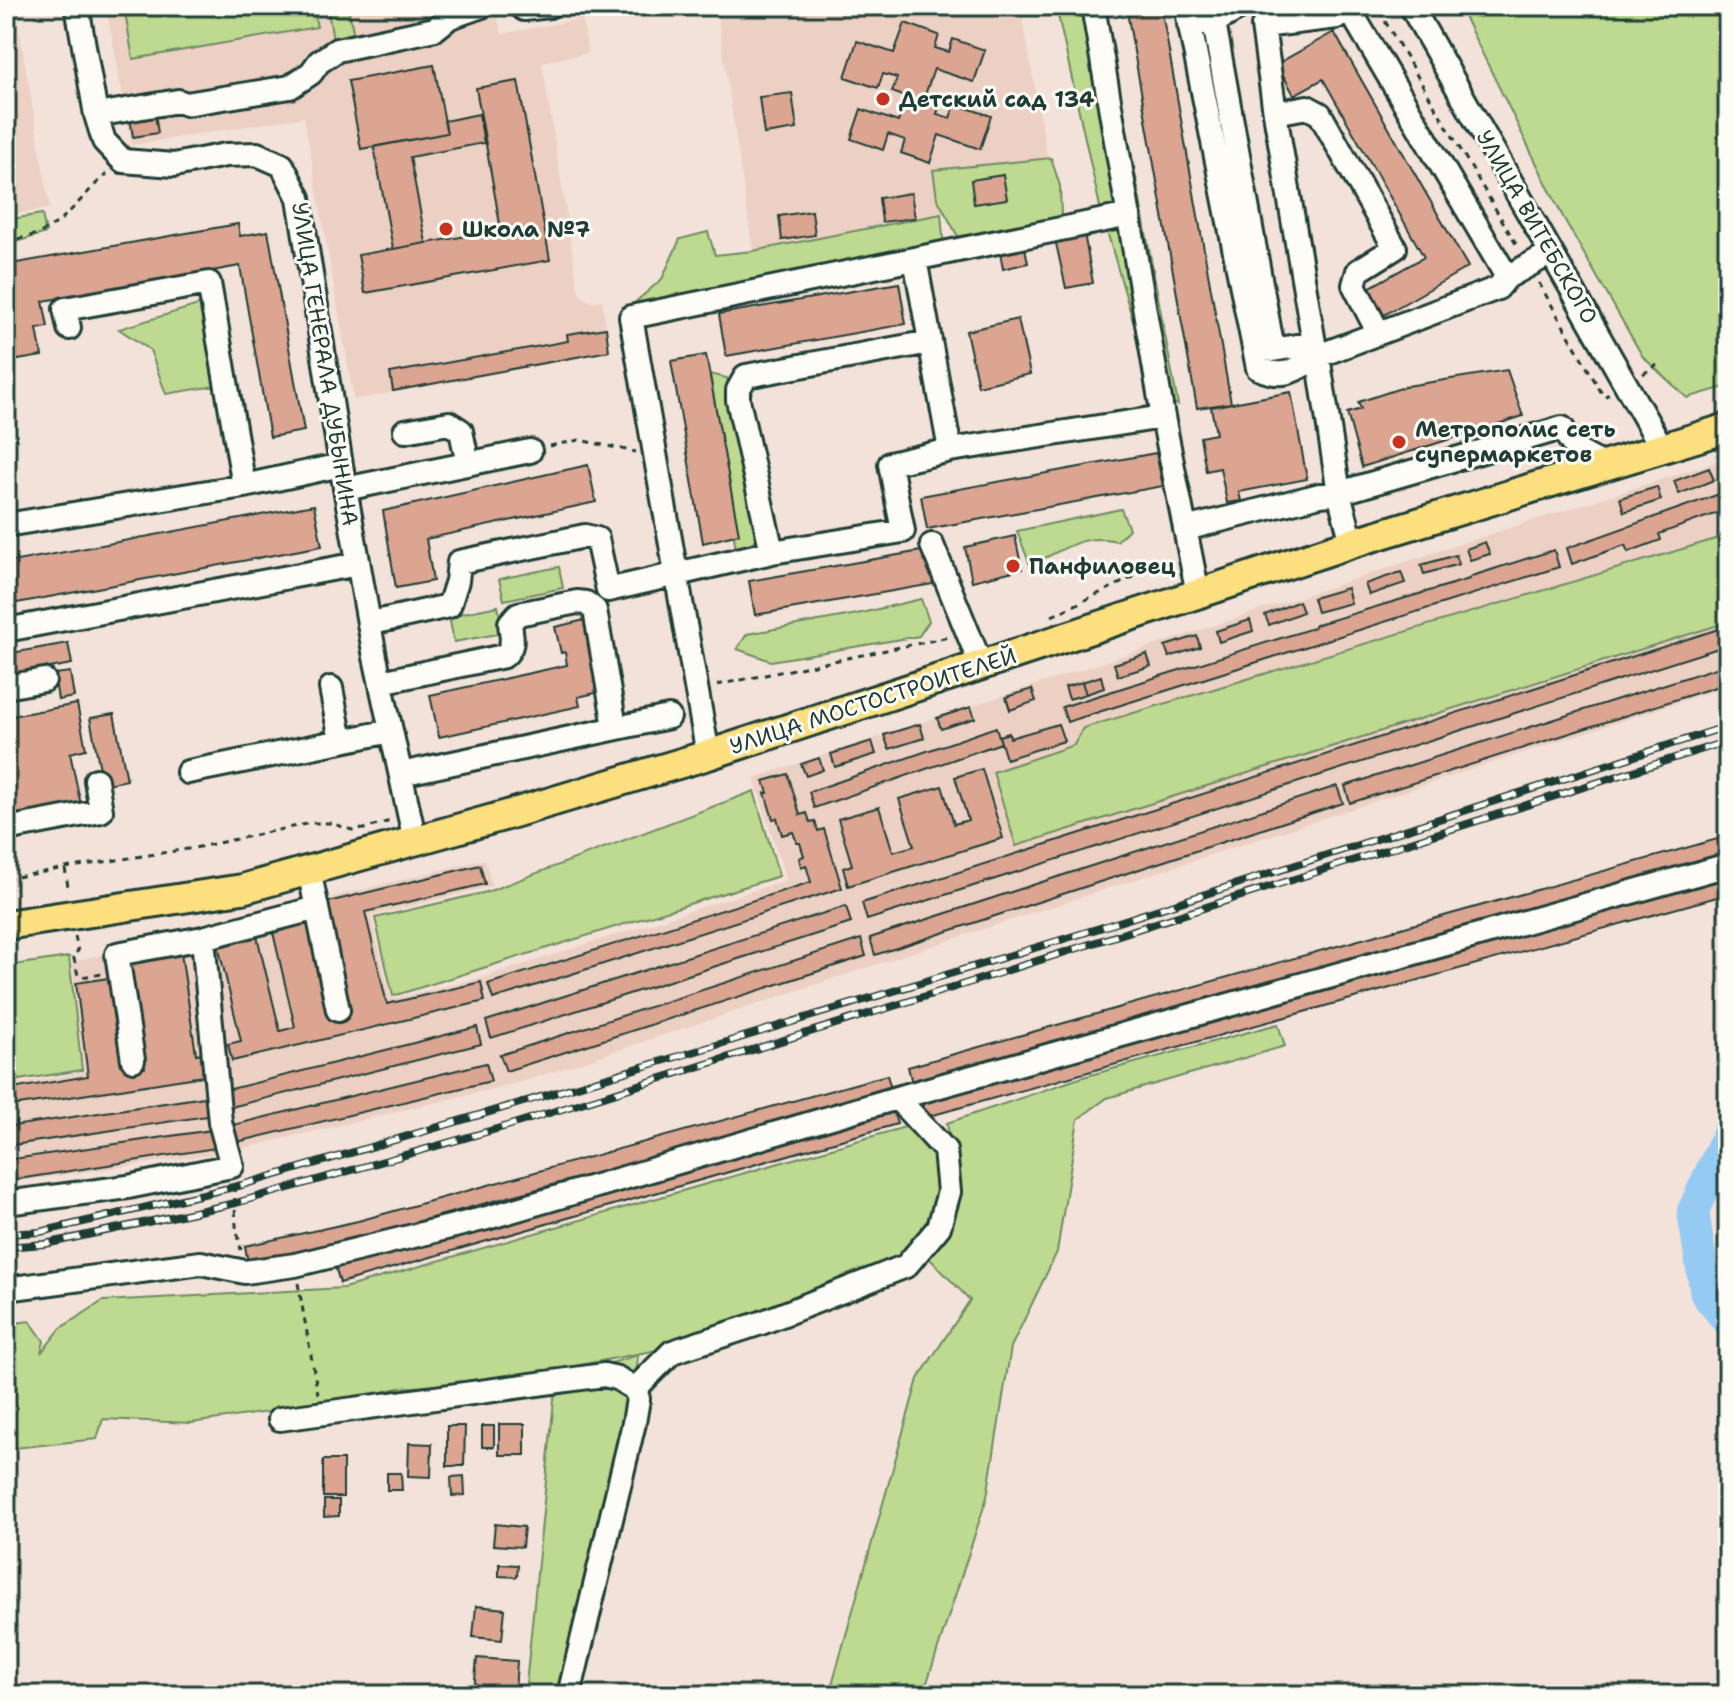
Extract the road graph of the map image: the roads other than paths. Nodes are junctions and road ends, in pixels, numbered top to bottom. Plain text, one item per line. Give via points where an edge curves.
1 (77, 6) edge
2 (482, 6) edge
3 (523, 6) edge
4 (549, 6) edge
5 (1093, 6) edge
6 (1243, 6) edge
7 (1411, 6) edge
8 (1355, 9) edge
9 (1187, 15) edge
10 (1214, 22) junction
11 (1275, 113) junction
12 (96, 115) junction
13 (1129, 215) junction
14 (1551, 253) junction
15 (915, 259) junction
16 (1507, 277) junction
17 (69, 328) dead end
18 (1378, 332) junction
19 (930, 342) junction
20 (1316, 350) junction
21 (1163, 417) junction
22 (1728, 428) edge
23 (405, 431) dead end
24 (1662, 448) junction
25 (950, 450) junction
26 (530, 451) road end
27 (468, 464) junction
28 (341, 465) junction
29 (1603, 465) junction
30 (244, 486) junction
31 (345, 489) junction
32 (1339, 493) junction
33 (6, 525) edge
34 (1185, 529) junction
35 (1352, 543) junction
36 (932, 545) dead end
37 (772, 552) junction
38 (358, 564) junction
39 (676, 574) junction
40 (1198, 594) junction
41 (371, 623) junction
42 (6, 630) edge
43 (981, 665) junction
44 (44, 680) dead end
45 (381, 682) junction
46 (6, 687) edge
47 (331, 688) dead end
48 (618, 711) junction
49 (669, 717) dead end
50 (391, 731) junction
51 (341, 741) junction
52 (708, 755) junction
53 (188, 772) dead end
54 (401, 774) junction
55 (96, 780) dead end
56 (413, 828) junction
57 (6, 829) edge
58 (1728, 865) edge
59 (309, 870) junction
60 (317, 908) junction
61 (6, 925) edge
62 (203, 938) junction
63 (338, 1010) dead end
64 (133, 1060) dead end
65 (897, 1098) junction
66 (6, 1203) edge
67 (6, 1289) edge
68 (635, 1389) junction
69 (280, 1419) dead end
70 (569, 1695) edge

1 - 12 street, УЛИЦА ГЕНЕРАЛА ДУБЫНИНА
2 - 12 street via 450,17 435,29 337,50 290,87
3 - 4 street
5 - 13 street
6 - 10 street
7 - 14 street, УЛИЦА ВИТЕБСКОГО
8 - 11 street via 1337,17 1263,26
8 - 16 street
9 - 10 street
9 - 20 street via 1258,368 1287,374
10 - 20 street via 1273,350
11 - 18 street via 1307,107 1320,114 1395,248 1358,271 1354,285
11 - 20 street
12 - 28 street, УЛИЦА ГЕНЕРАЛА ДУБЫНИНА via 104,141 123,161 174,165 257,154 282,165 299,198
13 - 15 street
13 - 21 street
14 - 16 street
14 - 24 street, УЛИЦА ВИТЕБСКОГО
15 - 19 street
15 - 39 street via 631,317
16 - 18 street via 1498,288
17 - 30 street via 65,309 209,283
18 - 20 street
19 - 25 street
19 - 37 street via 746,376 738,400
20 - 32 street
21 - 25 street
21 - 34 street
22 - 24 main road, УЛИЦА МОСТОСТРОИТЕЛЕЙ
23 - 27 street via 449,423 461,431
24 - 29 main road, УЛИЦА МОСТОСТРОИТЕЛЕЙ
25 - 37 street via 890,464 903,531
26 - 27 street
27 - 31 street
28 - 30 street
28 - 31 street, УЛИЦА ГЕНЕРАЛА ДУБЫНИНА
29 - 32 street via 1577,451 1562,428
29 - 35 main road, УЛИЦА МОСТОСТРОИТЕЛЕЙ
30 - 33 street
31 - 38 street, УЛИЦА ГЕНЕРАЛА ДУБЫНИНА
32 - 34 street
32 - 35 street
34 - 40 street
35 - 40 main road, УЛИЦА МОСТОСТРОИТЕЛЕЙ
36 - 43 street
37 - 39 street
38 - 41 street, УЛИЦА ГЕНЕРАЛА ДУБЫНИНА
38 - 42 street
39 - 41 street via 608,590 597,539 585,536 459,562 449,606
39 - 52 street
40 - 43 main road, УЛИЦА МОСТОСТРОИТЕЛЕЙ
41 - 45 street, УЛИЦА ГЕНЕРАЛА ДУБЫНИНА
43 - 52 main road, УЛИЦА МОСТОСТРОИТЕЛЕЙ
44 - 46 street
45 - 48 street via 504,656 513,640 510,623 518,614 586,603 595,610
45 - 50 street, УЛИЦА ГЕНЕРАЛА ДУБЫНИНА
47 - 51 street
48 - 49 street
48 - 54 street
50 - 51 street
50 - 54 street, УЛИЦА ГЕНЕРАЛА ДУБЫНИНА
51 - 53 street
52 - 56 main road, УЛИЦА МОСТОСТРОИТЕЛЕЙ
54 - 56 street, УЛИЦА ГЕНЕРАЛА ДУБЫНИНА
55 - 57 street via 101,811
56 - 59 main road, УЛИЦА МОСТОСТРОИТЕЛЕЙ
58 - 65 street
59 - 60 street
59 - 61 main road, УЛИЦА МОСТОСТРОИТЕЛЕЙ via 242,889
60 - 62 street
60 - 63 street
62 - 64 street via 117,954
62 - 66 street via 220,1122 232,1166
65 - 67 street via 487,1218 295,1265 245,1272 201,1263
65 - 68 street via 945,1150 949,1192 939,1227 906,1266 672,1352
68 - 69 street via 604,1375
68 - 70 street via 634,1423

